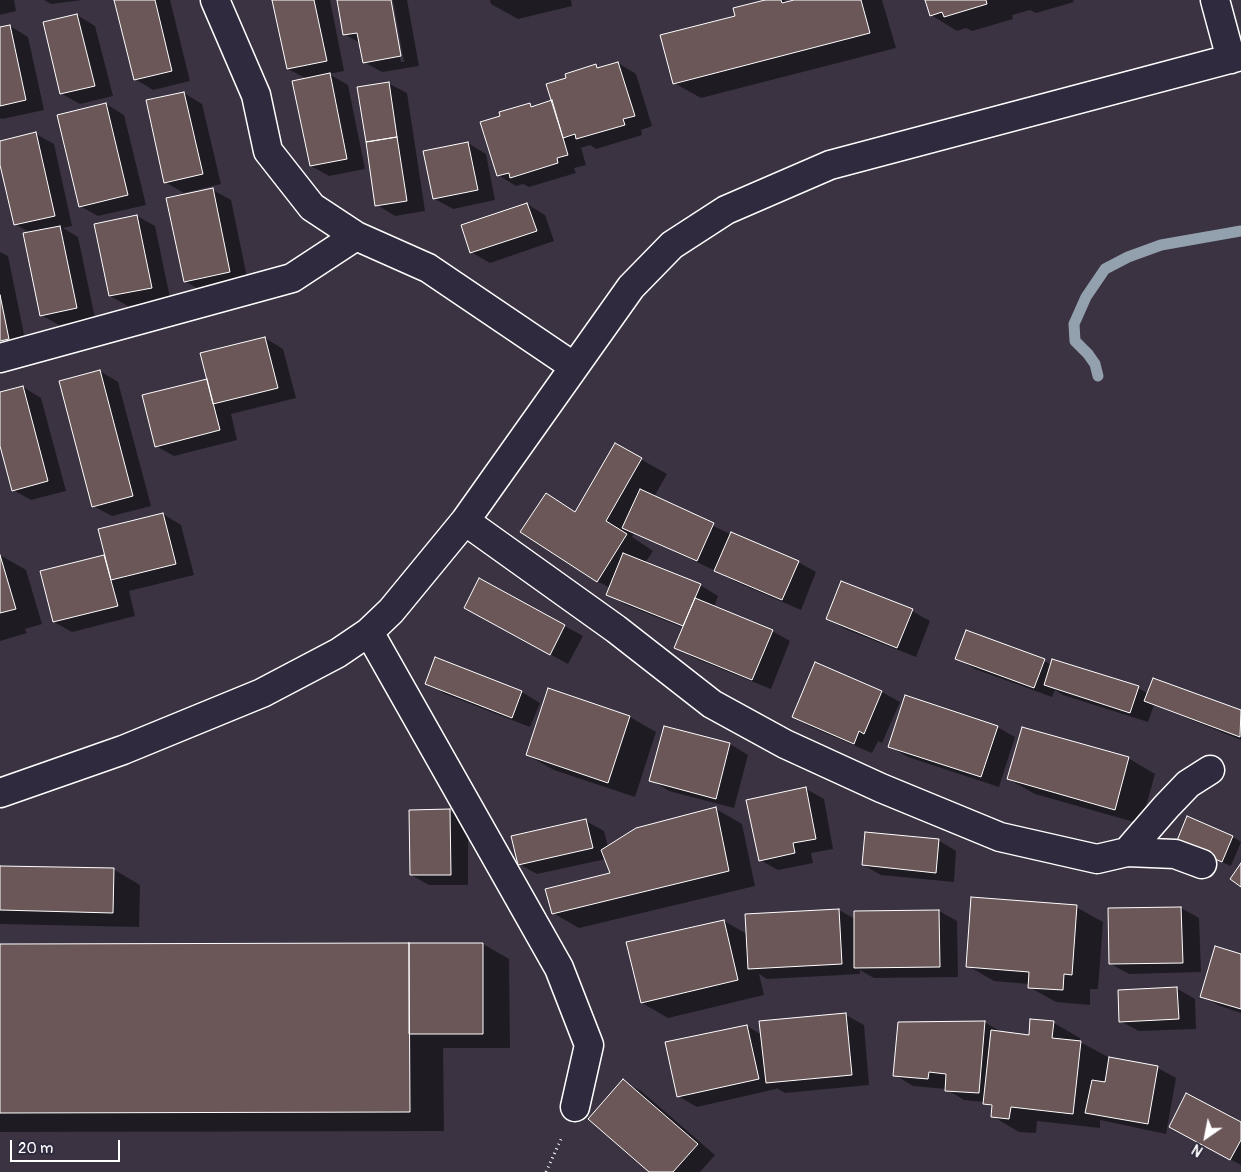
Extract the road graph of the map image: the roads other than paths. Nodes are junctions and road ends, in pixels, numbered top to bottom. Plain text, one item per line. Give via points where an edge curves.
1 (216, 0) edge
2 (1215, 0) edge
3 (1236, 57) edge
4 (356, 236) junction
5 (0, 358) edge
6 (573, 366) junction
7 (465, 521) junction
8 (369, 632) junction
9 (1210, 770) dead end
10 (0, 794) edge
11 (1127, 852) junction
12 (1202, 864) dead end
13 (575, 1107) road end

1 - 4 street via 256,95 268,152 312,207
2 - 3 street
3 - 6 street via 830,165 726,210 672,245 630,287
4 - 5 street via 292,278
4 - 6 street via 428,268
6 - 7 street
7 - 8 street via 391,611
7 - 11 street via 616,629 712,704 785,744 1000,837 1097,859
8 - 10 street via 262,693 123,750
8 - 13 street via 559,968 589,1045
9 - 11 street via 1183,790
11 - 12 street via 1175,854

